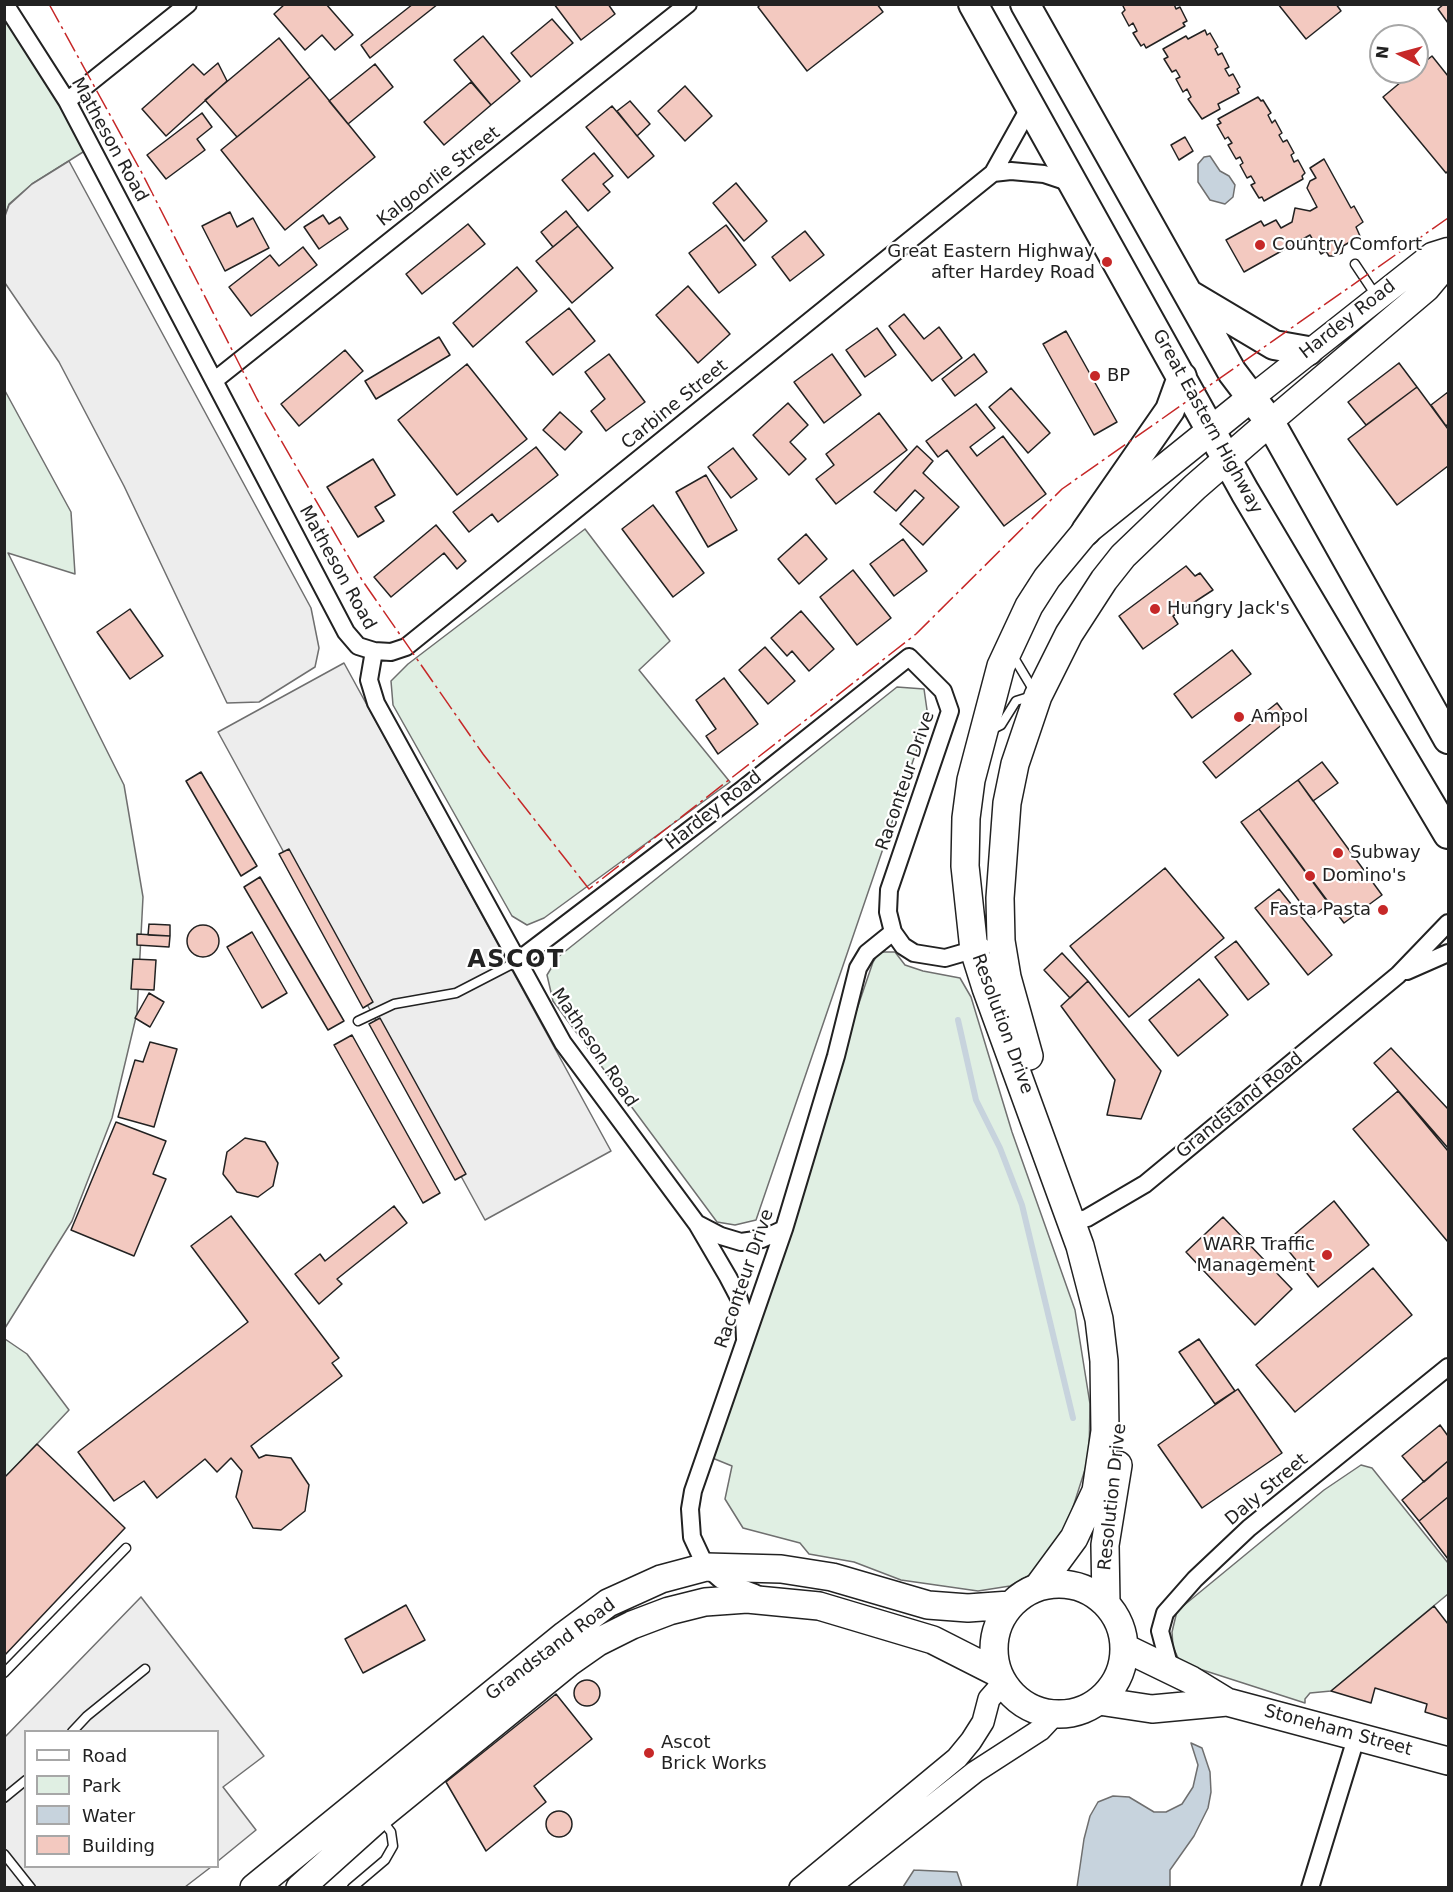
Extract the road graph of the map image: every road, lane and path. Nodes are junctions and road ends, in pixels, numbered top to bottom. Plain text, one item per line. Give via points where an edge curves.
1 (5, 4) edge
2 (188, 4) edge
3 (688, 4) edge
4 (974, 4) edge
5 (1025, 4) edge
6 (67, 100) junction
7 (1031, 105) junction
8 (993, 173) junction
9 (1074, 184) junction
10 (1449, 250) edge
11 (1355, 264) dead end
12 (1449, 264) edge
13 (1190, 295) junction
14 (1377, 297) junction
15 (1308, 351) junction
16 (1182, 376) junction
17 (214, 380) junction
18 (1251, 398) junction
19 (1270, 422) junction
20 (1211, 429) junction
21 (1226, 458) junction
22 (1086, 531) junction
23 (1010, 644) junction
24 (374, 651) junction
25 (909, 657) joint
26 (1038, 696) junction
27 (980, 736) junction
28 (1449, 739) edge
29 (1449, 834) edge
30 (1449, 923) edge
31 (893, 932) junction
32 (1001, 941) junction
33 (974, 950) junction
34 (1449, 953) edge
35 (516, 962) junction
36 (1398, 975) junction
37 (358, 1021) dead end
38 (1080, 1220) junction
39 (697, 1224) junction
40 (784, 1229) junction
41 (745, 1339) junction
42 (1449, 1367) edge
43 (126, 1548) dead end
44 (706, 1567) junction
45 (1038, 1587) junction
46 (782, 1601) junction
47 (1106, 1603) junction
48 (1010, 1605) junction
49 (1125, 1648) junction
50 (145, 1669) dead end
51 (1171, 1672) junction
52 (4, 1673) edge
53 (1001, 1678) junction
54 (1099, 1701) junction
55 (1227, 1702) junction
56 (1054, 1715) junction
57 (73, 1730) edge
58 (1357, 1735) junction
59 (1449, 1761) edge
60 (24, 1782) edge
61 (4, 1798) edge
62 (379, 1817) junction
63 (4, 1854) edge
64 (31, 1887) edge
65 (254, 1887) edge
66 (300, 1887) edge
67 (352, 1887) edge
68 (800, 1887) edge
69 (828, 1887) edge
70 (1310, 1887) edge

1 - 6 street, Matheson Road
2 - 6 street
3 - 17 street, Kalgoorlie Street
4 - 7 highway, Great Eastern Highway
5 - 13 highway
6 - 17 street, Matheson Road
7 - 8 street, Carbine Street
7 - 9 highway, Great Eastern Highway
8 - 9 street via 1044,174
8 - 24 street, Carbine Street via 406,647 391,652
9 - 16 highway, Great Eastern Highway
10 - 14 main road, Hardey Road via 1432,255
11 - 14 lane
12 - 19 main road, Hardey Road via 1427,289
13 - 15 highway via 1274,345
13 - 18 highway via 1232,372
14 - 15 main road, Hardey Road
15 - 18 main road, Hardey Road
16 - 20 highway, Great Eastern Highway
16 - 22 highway via 1170,410
17 - 24 street, Matheson Road via 346,632 358,646
18 - 19 highway
18 - 20 main road, Resolution Drive
19 - 21 main road, Resolution Drive
19 - 28 highway
20 - 21 highway, Great Eastern Highway
20 - 22 main road, Resolution Drive
21 - 26 main road, Resolution Drive via 1149,528 1104,580 1069,634
21 - 29 highway, Great Eastern Highway
22 - 23 main road, Resolution Drive via 1047,578
23 - 26 lane via 1013,658
23 - 27 main road, Resolution Drive
24 - 35 street, Matheson Road via 369,680 376,703
25 - 31 street, Raconteur Drive via 943,692 950,711 889,890 888,912
25 - 35 street, Hardey Road
26 - 27 lane via 1017,701 1001,724
26 - 32 main road, Resolution Drive via 1015,764 1007,803
27 - 33 main road, Resolution Drive via 965,833 967,900
30 - 36 street, Grandstand Road
31 - 33 street via 903,946 930,957 945,958
31 - 40 street, Raconteur Drive via 867,953 858,968
32 - 33 street
32 - 38 main road, Resolution Drive via 1025,1044
33 - 38 main road, Resolution Drive
34 - 36 street, Grandstand Road
35 - 37 lane via 456,993 394,1004
35 - 39 street, Matheson Road via 563,1043
36 - 38 street, Grandstand Road via 1145,1184
38 - 45 main road, Resolution Drive via 1099,1318 1105,1431 1096,1491 1074,1538
38 - 47 main road, Resolution Drive via 1109,1293 1121,1382 1119,1456 1104,1554
39 - 40 street, Matheson Road via 741,1242 762,1239
39 - 41 street, Matheson Road via 738,1296
40 - 41 street, Raconteur Drive
41 - 44 street, Raconteur Drive via 692,1500 692,1537
42 - 51 street, Daly Street via 1249,1528 1195,1579 1165,1612 1160,1631
43 - 52 lane
44 - 46 street via 721,1580
44 - 48 main road, Grandstand Road via 781,1569 832,1577 928,1605
44 - 65 main road, Grandstand Road via 661,1579 608,1603
45 - 47 main road via 1074,1585
45 - 48 main road
46 - 53 main road, Grandstand Road via 819,1606 933,1640
46 - 62 main road, Grandstand Road via 705,1602 632,1625 598,1642
47 - 49 main road via 1123,1632
48 - 53 main road via 995,1638 994,1656
49 - 51 main road, Stoneham Street
49 - 54 main road via 1118,1678
50 - 57 lane
51 - 55 main road, Stoneham Street
53 - 56 main road via 1024,1705
53 - 68 street via 989,1699 983,1722 957,1758
54 - 55 main road, Stoneham Street via 1152,1709
54 - 56 main road via 1078,1712
55 - 58 main road, Stoneham Street
56 - 69 street via 1040,1730 975,1772
58 - 59 main road, Stoneham Street
58 - 70 street
60 - 61 lane
62 - 66 main road, Grandstand Road
62 - 67 lane via 392,1832 393,1846 385,1860
63 - 64 lane

